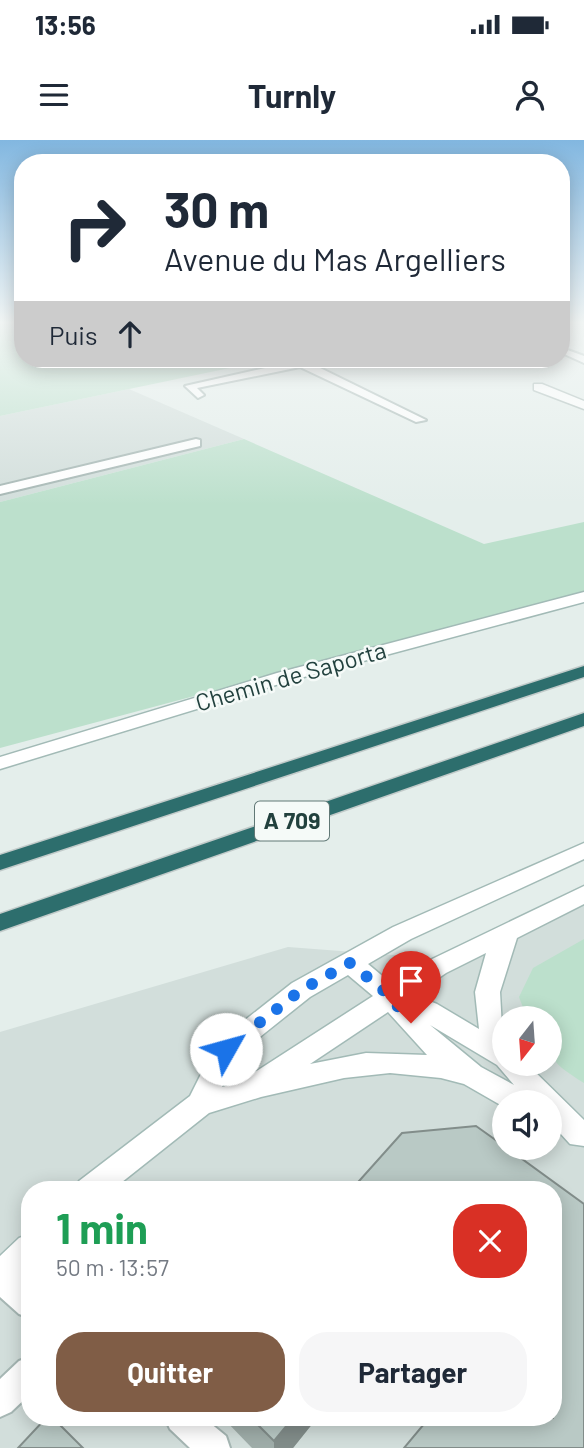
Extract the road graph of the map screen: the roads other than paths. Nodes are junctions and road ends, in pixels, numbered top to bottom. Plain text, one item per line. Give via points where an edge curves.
1 (204, 383) edge
2 (343, 383) edge
3 (538, 387) dead end
4 (198, 395) dead end
5 (584, 405) edge
6 (420, 420) dead end
7 (196, 443) dead end
8 (0, 491) edge
9 (584, 597) edge
10 (584, 671) edge
11 (584, 719) edge
12 (0, 763) edge
13 (584, 850) edge
14 (0, 863) edge
15 (584, 894) edge
16 (0, 923) edge
17 (507, 932) junction
18 (350, 963) junction
19 (389, 995) junction
20 (492, 1030) edge
21 (492, 1050) edge
22 (471, 1075) junction
23 (523, 1076) edge
24 (498, 1090) edge
25 (536, 1090) edge
26 (246, 1092) junction
27 (200, 1104) junction
28 (562, 1116) edge
29 (562, 1125) edge
30 (582, 1137) edge
31 (102, 1181) edge
32 (21, 1257) edge
33 (0, 1277) edge
34 (21, 1296) edge
35 (21, 1380) edge
36 (0, 1401) edge
37 (190, 1426) edge
38 (214, 1448) edge

1 - 4 lane via 190,386
2 - 6 lane
3 - 5 street
7 - 8 lane
9 - 12 street, Chemin de Saporta via 283,677
10 - 14 highway, A 709
11 - 16 highway, A 709
13 - 18 street via 402,933
15 - 17 street
17 - 19 street
17 - 20 street via 494,961 486,998
18 - 19 street
18 - 27 street via 301,990 226,1049
19 - 21 street via 428,1011
19 - 22 street via 411,1023
19 - 26 street
22 - 24 street
22 - 26 street via 410,1061 365,1061
23 - 25 street
26 - 27 street
27 - 31 street
28 - 30 street
29 - 30 street
32 - 33 street
33 - 34 lane
35 - 36 lane
37 - 38 lane

